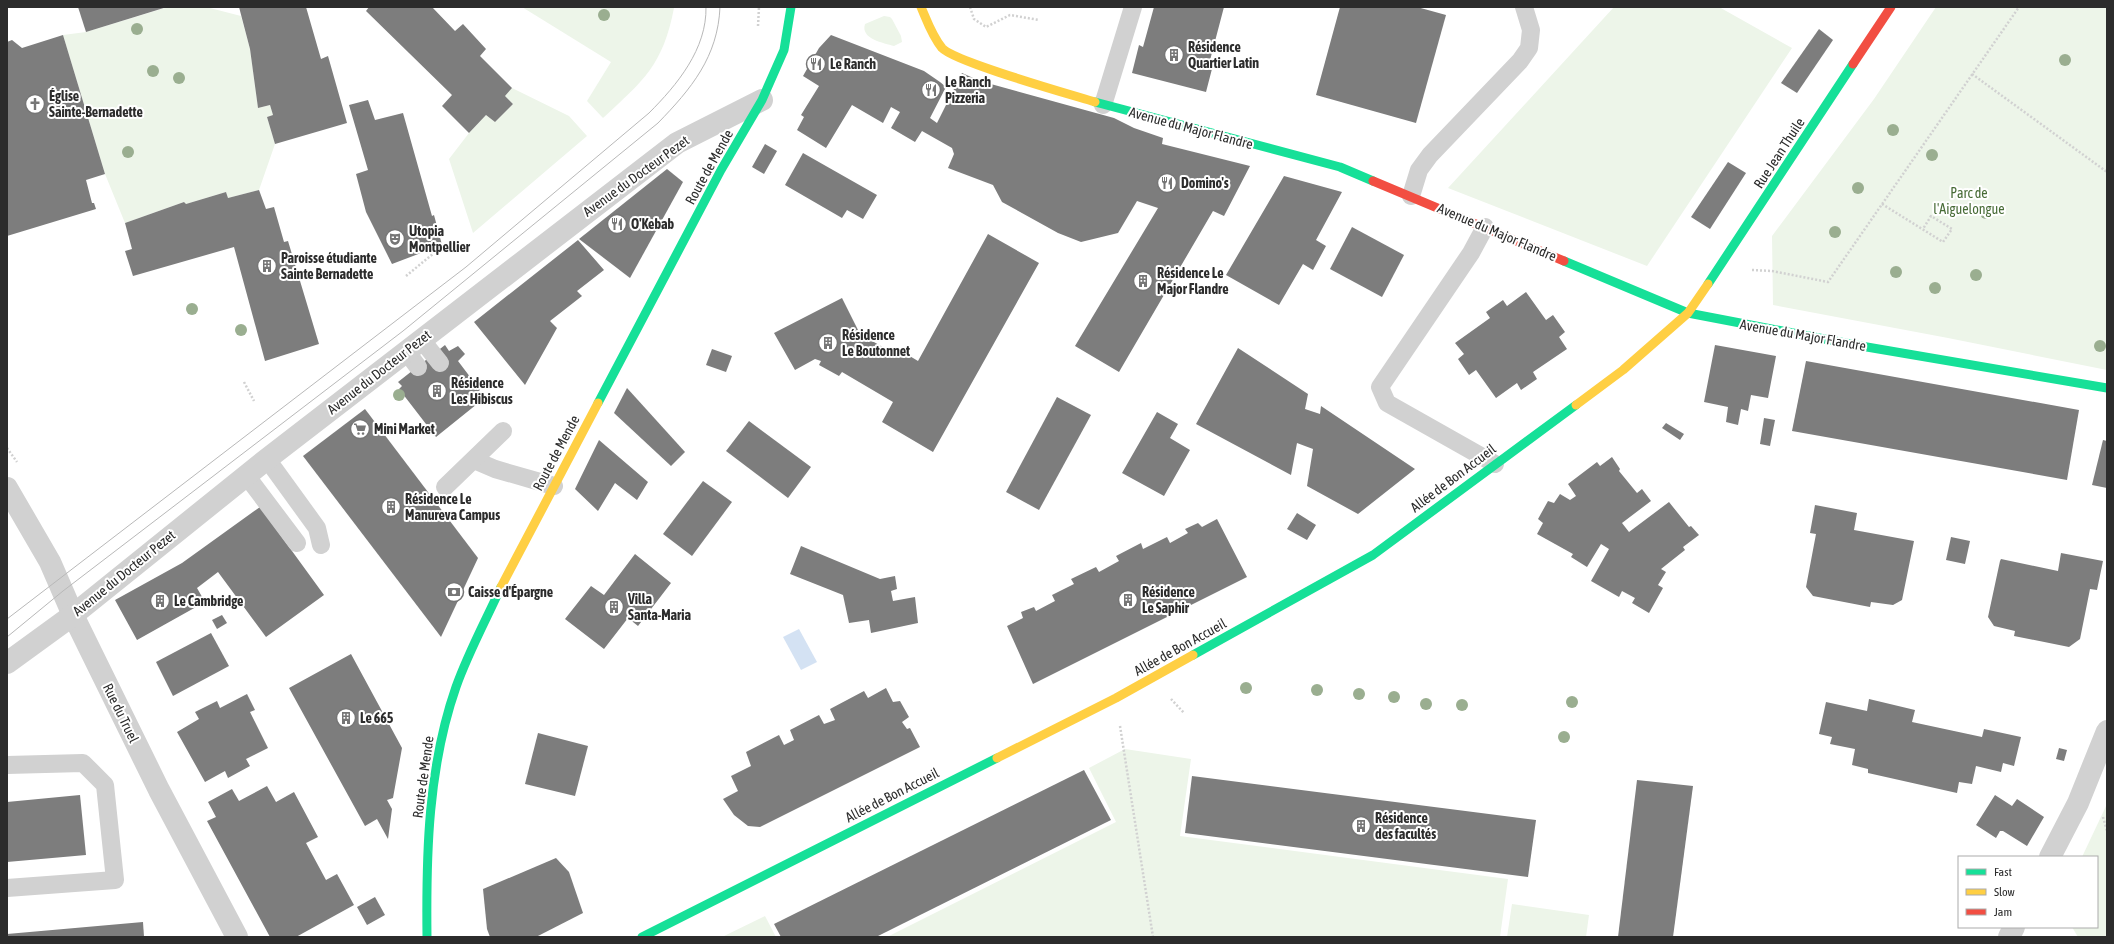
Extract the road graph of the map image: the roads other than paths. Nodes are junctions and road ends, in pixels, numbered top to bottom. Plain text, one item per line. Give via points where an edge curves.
1 (791, 7) edge
2 (921, 7) edge
3 (1133, 7) edge
4 (1524, 7) edge
5 (1891, 7) edge
6 (762, 100) junction
7 (1103, 105) junction
8 (1411, 196) junction
9 (1485, 227) junction
10 (1688, 313) junction
11 (415, 352) junction
12 (440, 363) dead end
13 (2107, 388) edge
14 (503, 431) dead end
15 (267, 459) junction
16 (474, 460) junction
17 (1495, 464) junction
18 (246, 476) junction
19 (554, 486) junction
20 (445, 487) dead end
21 (7, 488) edge
22 (297, 543) dead end
23 (321, 545) dead end
24 (73, 615) junction
25 (7, 663) edge
26 (2107, 731) edge
27 (7, 765) edge
28 (2051, 856) edge
29 (7, 888) edge
30 (2014, 928) edge
31 (237, 937) edge
32 (427, 937) edge
33 (642, 937) edge
34 (2009, 937) edge

1 - 6 street, Route de Mende via 784,50
2 - 7 street, Avenue du Major Flandre via 931,31 943,49 964,60
3 - 7 lane
4 - 8 lane via 1531,30 1529,48 1430,155 1419,170
5 - 10 street, Rue Jean Thuile
6 - 11 street, Avenue du Docteur Pezet via 677,143
6 - 19 street, Route de Mende via 722,170
7 - 8 street, Avenue du Major Flandre via 1340,167
8 - 9 street, Avenue du Major Flandre
9 - 10 street, Avenue du Major Flandre
9 - 17 lane via 1380,387 1387,403
10 - 13 street, Avenue du Major Flandre
10 - 17 street, Allée de Bon Accueil via 1623,370
11 - 12 lane
11 - 15 street, Avenue du Docteur Pezet
14 - 16 lane
15 - 18 street, Avenue du Docteur Pezet
15 - 23 lane via 317,528
16 - 19 lane via 495,469
16 - 20 lane
17 - 33 street, Allée de Bon Accueil via 1373,556 1116,698
18 - 22 lane
18 - 24 street, Avenue du Docteur Pezet
19 - 32 street, Route de Mende via 507,574 456,687 437,758 426,865
21 - 24 street, Rue du Truel via 50,562
24 - 25 street, Avenue du Docteur Pezet
24 - 31 street, Rue du Truel via 159,790
26 - 28 street via 2078,803
27 - 29 lane via 83,763 105,785 115,880
30 - 34 street

